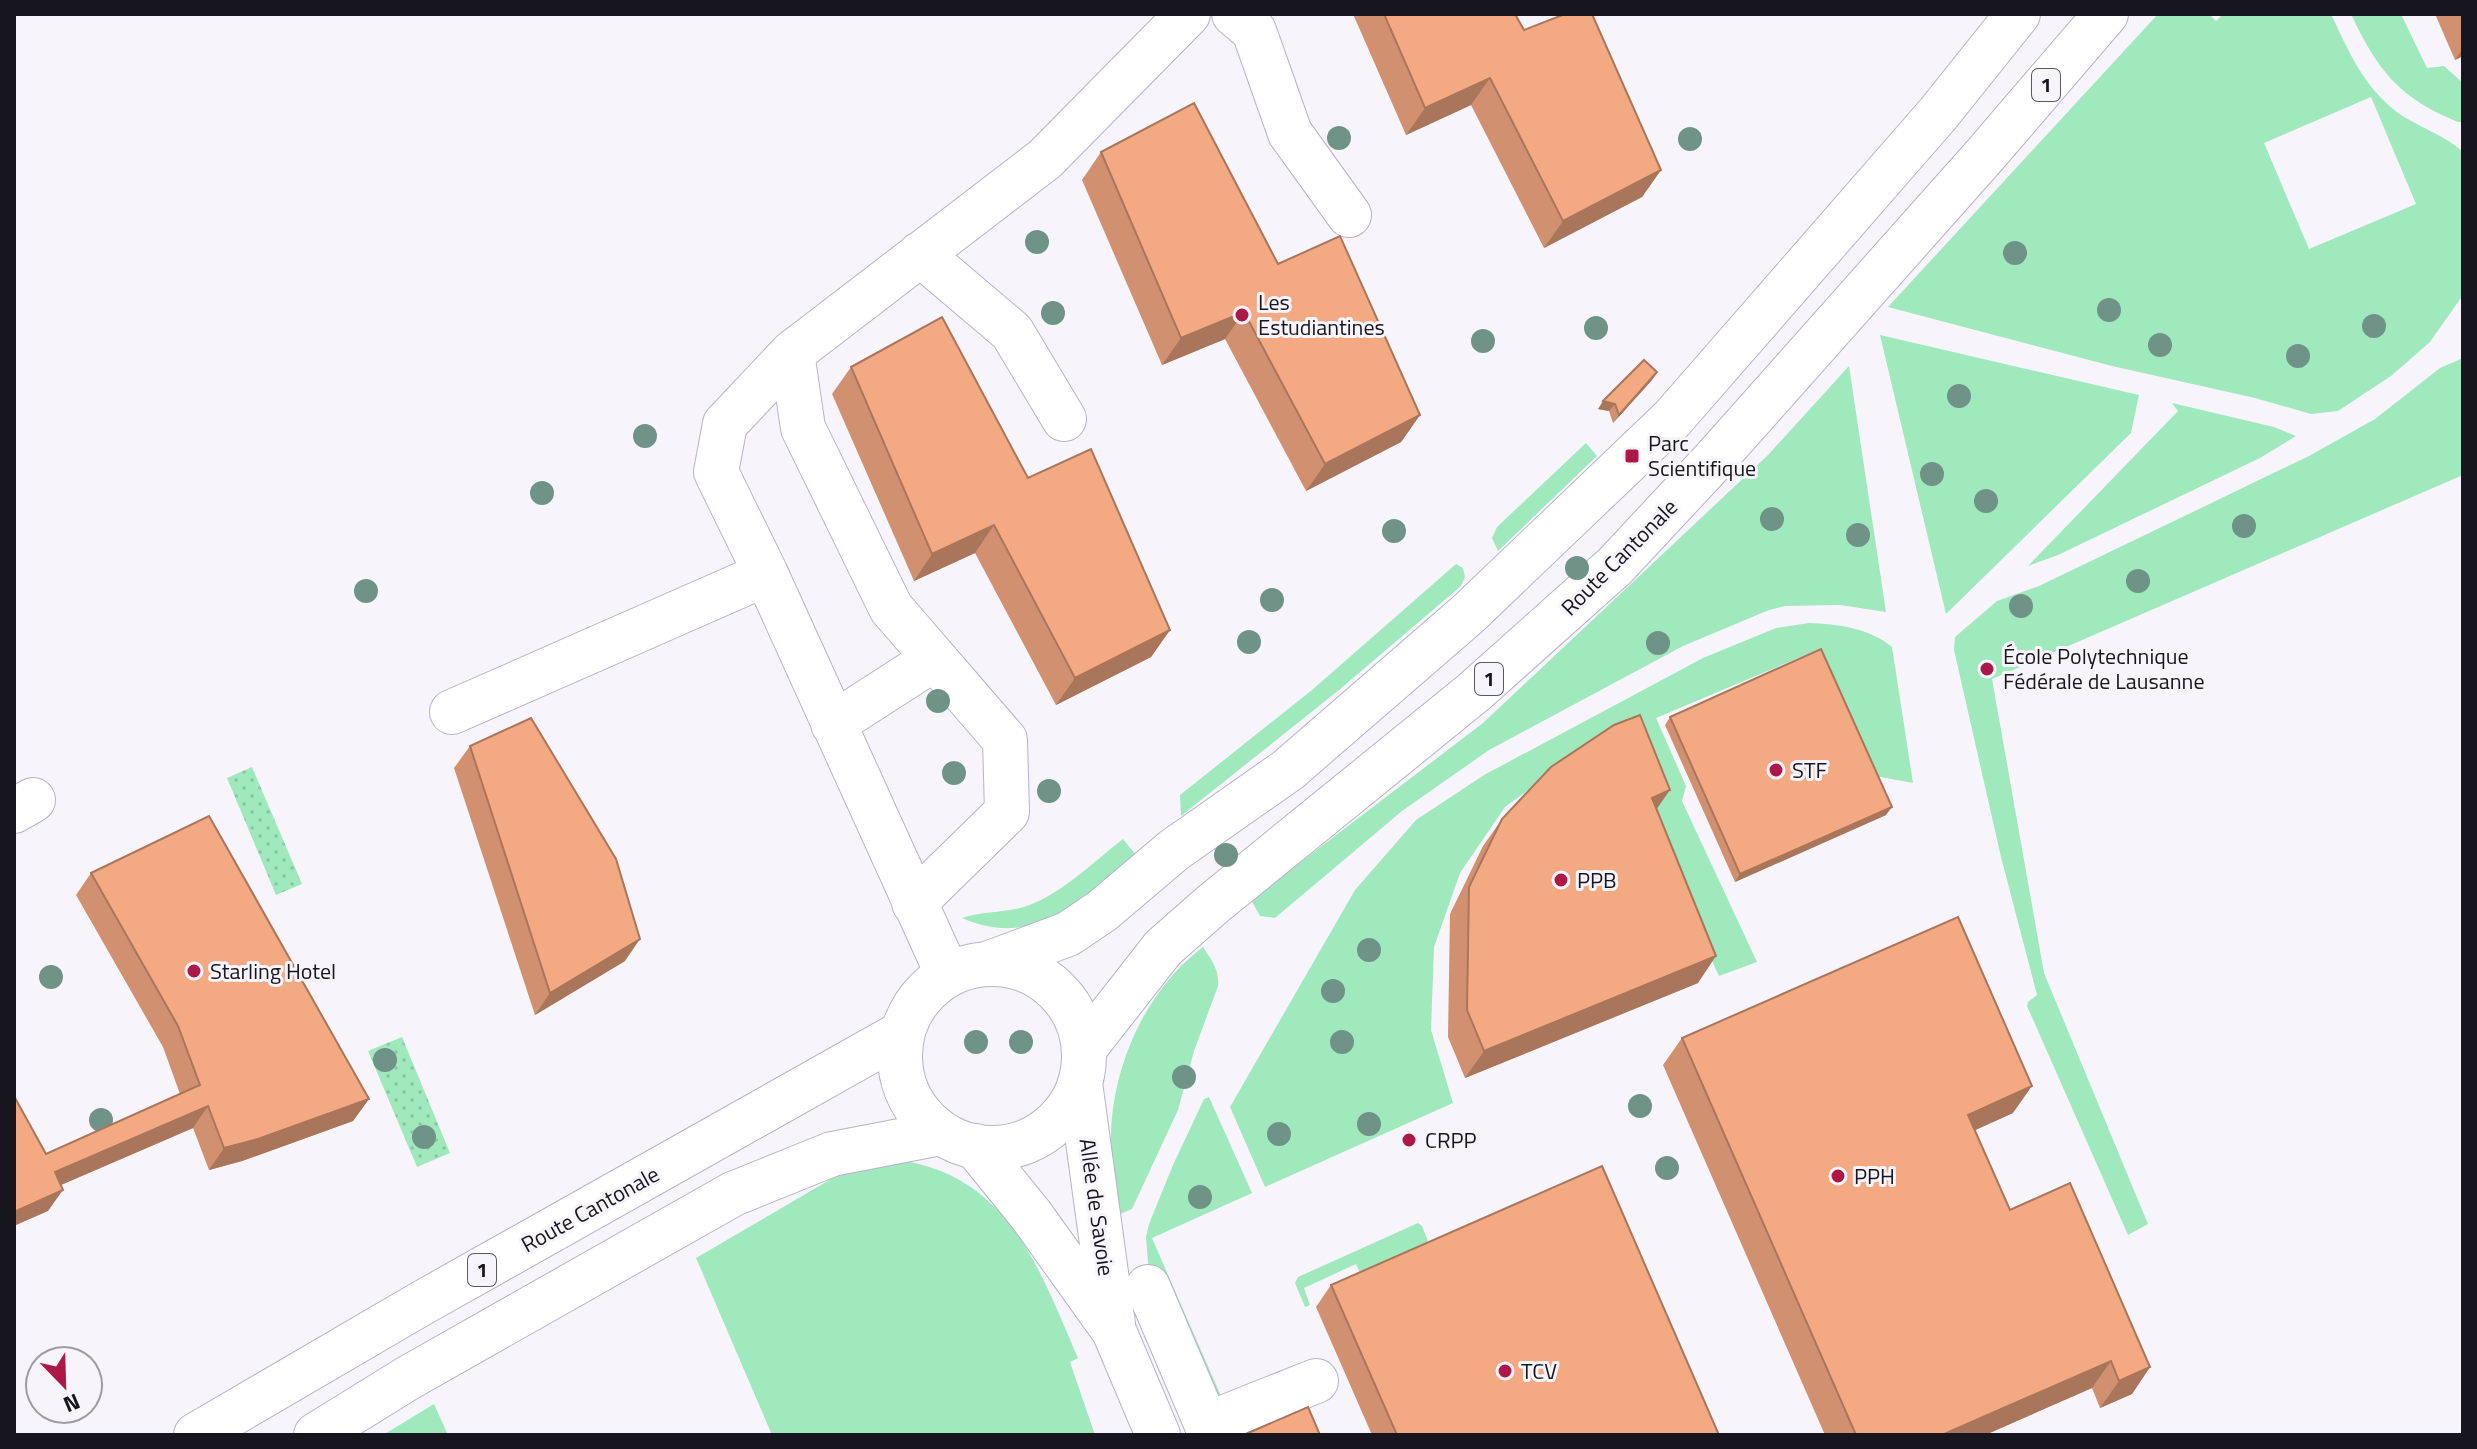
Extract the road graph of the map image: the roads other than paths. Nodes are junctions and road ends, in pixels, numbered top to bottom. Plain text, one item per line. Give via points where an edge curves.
1 (1188, 14) edge
2 (1234, 14) edge
3 (2018, 14) edge
4 (2106, 14) edge
5 (1349, 215) dead end
6 (920, 254) junction
7 (792, 353) junction
8 (1064, 419) dead end
9 (766, 574) junction
10 (934, 659) junction
11 (452, 712) dead end
12 (833, 724) junction
13 (914, 903) junction
14 (967, 969) junction
15 (902, 1033) junction
16 (1082, 1066) junction
17 (958, 1139) junction
18 (1148, 1287) dead end
19 (1114, 1331) junction
20 (1316, 1381) dead end
21 (1210, 1430) edge
22 (196, 1435) edge
23 (316, 1435) edge
24 (1158, 1435) edge

1 - 6 main road via 1045,159
2 - 5 main road via 1254,31 1290,133
3 - 14 main road via 1938,114 1672,419 1468,614 1288,770 1174,850 1102,911 1068,934
4 - 16 main road, Route Cantonale / 1 via 1615,566 1474,692 1163,948
6 - 7 main road
6 - 8 main road via 1012,332
7 - 9 main road via 725,424 716,472
7 - 10 main road via 803,428 891,608
9 - 11 main road
9 - 12 main road
10 - 12 main road
10 - 13 main road via 1005,740 1007,812
12 - 13 main road
13 - 14 main road
14 - 15 main road via 919,999
14 - 16 main road via 1007,965 1052,986 1080,1029
15 - 17 main road via 902,1078 911,1100 924,1118
15 - 22 main road, Route Cantonale / 1
16 - 17 main road via 1062,1117 1031,1140 994,1148
16 - 19 main road, Allée de Savoie
17 - 19 main road, Allée de Savoie via 1031,1215
17 - 23 main road via 832,1154 733,1194
18 - 21 main road
19 - 24 main road, Allée de Savoie
20 - 21 main road

